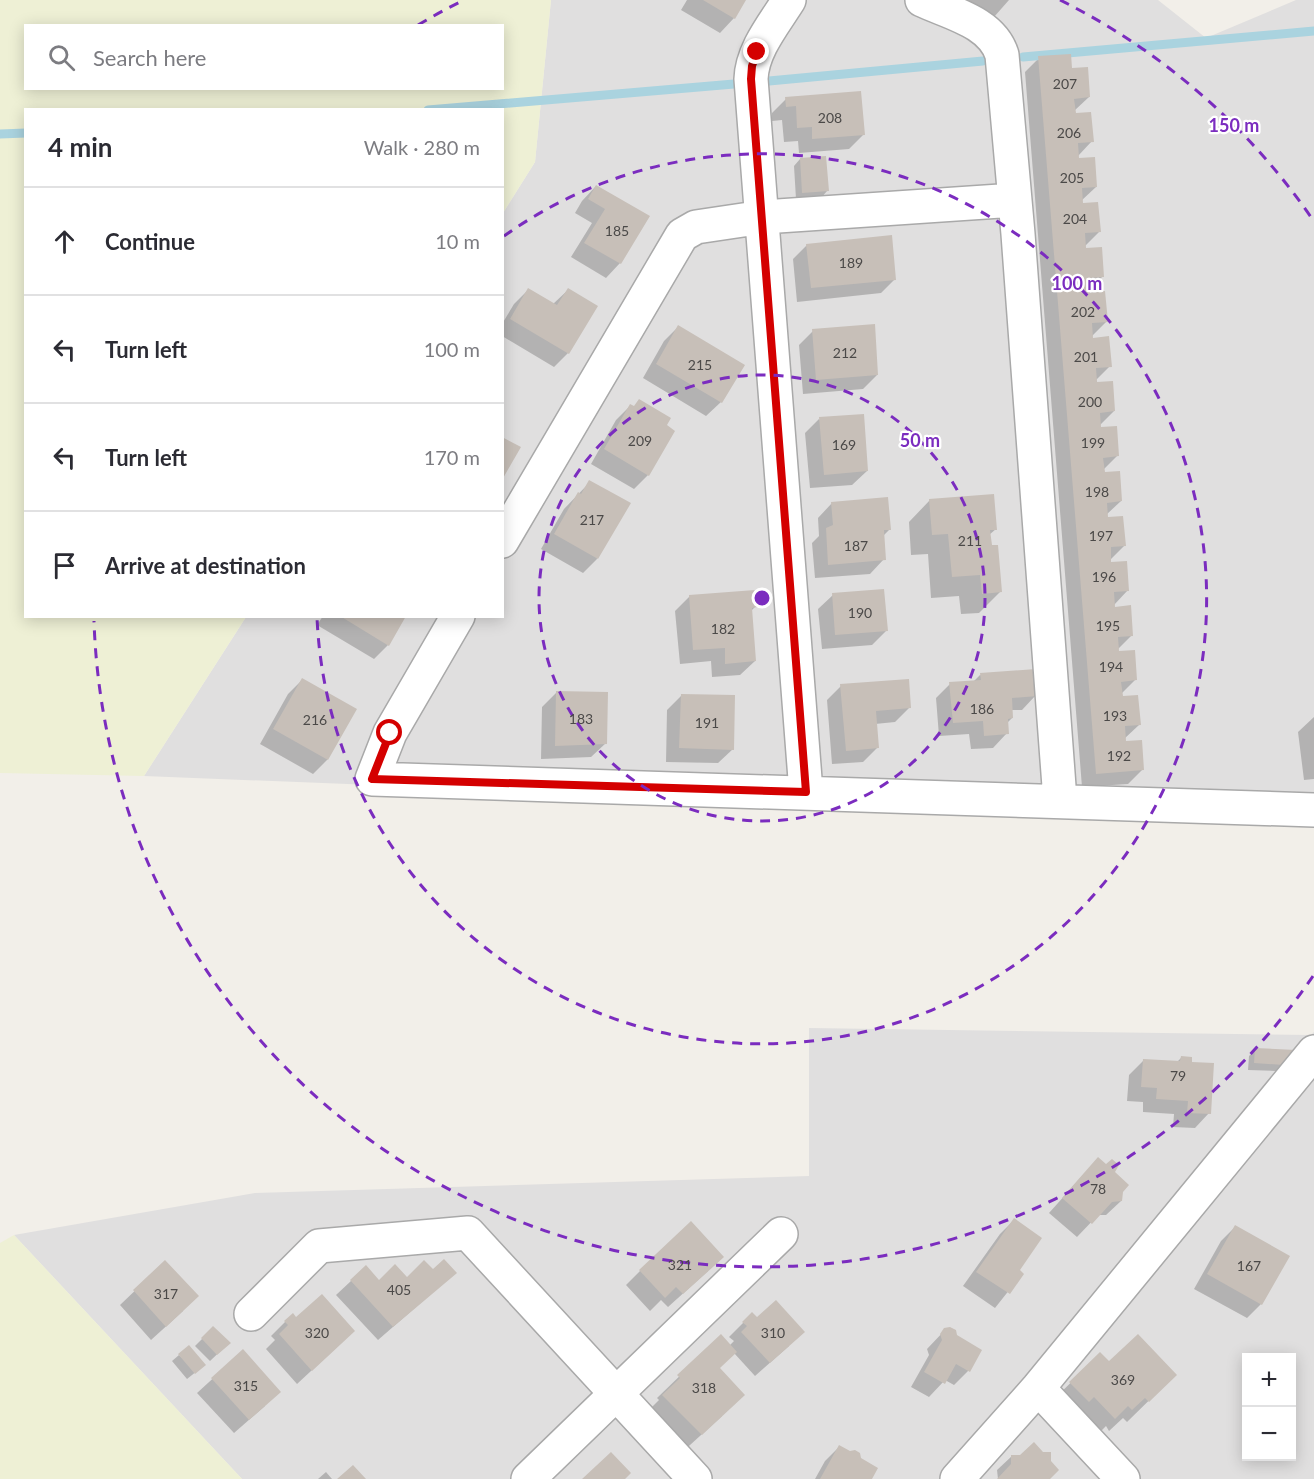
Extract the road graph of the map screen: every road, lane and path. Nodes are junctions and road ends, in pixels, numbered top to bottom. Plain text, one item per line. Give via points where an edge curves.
1 (789, 0) edge
2 (922, 0) edge
3 (1015, 200) junction
4 (763, 217) junction
5 (504, 538) edge
6 (457, 618) edge
7 (806, 792) junction
8 (1060, 800) junction
9 (1314, 810) edge
10 (1314, 1052) edge
11 (780, 1234) dead end
12 (251, 1314) dead end
13 (1038, 1388) junction
14 (618, 1395) junction
15 (528, 1479) edge
16 (695, 1479) edge
17 (957, 1479) edge
18 (1123, 1479) edge

1 - 4 street via 752,66
2 - 3 street via 980,27 994,38 999,48
3 - 4 street
3 - 8 street
4 - 5 street via 696,226 682,235
4 - 7 street
6 - 7 street via 390,733 372,779
7 - 8 street
8 - 9 street
10 - 13 street
11 - 14 street
12 - 14 street via 319,1246 468,1233
13 - 17 street
13 - 18 street
14 - 15 street
14 - 16 street

